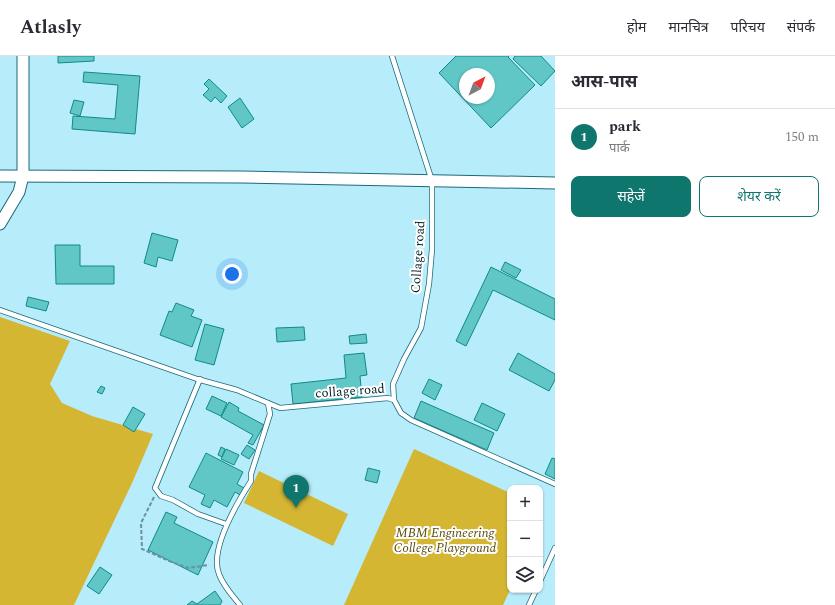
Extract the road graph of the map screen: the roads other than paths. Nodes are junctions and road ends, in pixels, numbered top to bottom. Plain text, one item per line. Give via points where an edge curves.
1 (23, 56) edge
2 (392, 56) edge
3 (0, 176) edge
4 (23, 176) junction
5 (432, 181) junction
6 (555, 183) edge
7 (0, 224) edge
8 (0, 310) edge
9 (200, 380) junction
10 (394, 400) junction
11 (268, 403) junction
12 (555, 484) edge
13 (226, 524) junction
14 (555, 548) edge
15 (543, 574) edge
16 (535, 593) edge
17 (240, 605) edge
18 (529, 605) edge

1 - 4 street
2 - 5 lane, Collage road
3 - 4 street
4 - 5 street
4 - 7 street via 19,192
5 - 6 street
5 - 10 lane, Collage road via 429,284 421,328 393,384
8 - 9 lane, collage road
9 - 11 lane, collage road via 237,390
9 - 13 lane via 155,488 161,496
10 - 11 lane, collage road via 388,398 280,408
10 - 12 lane, collage road via 401,413 411,420
11 - 13 lane via 270,414 251,481
13 - 17 lane via 218,564 219,574
14 - 15 lane
16 - 18 lane

